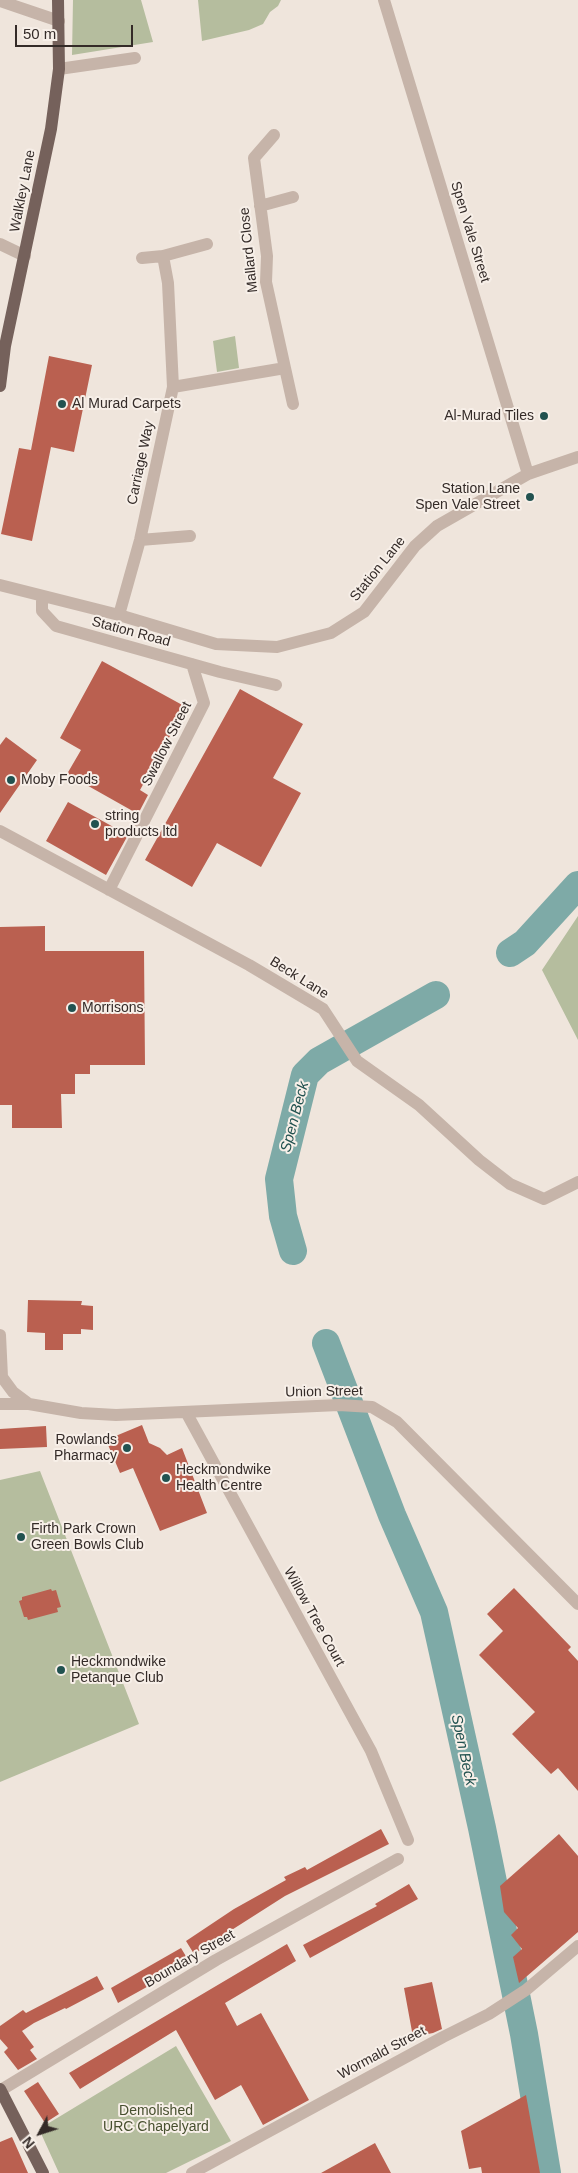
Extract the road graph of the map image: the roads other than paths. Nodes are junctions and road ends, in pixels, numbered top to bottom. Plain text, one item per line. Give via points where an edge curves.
1 (58, 0) edge
2 (384, 0) edge
3 (0, 1) edge
4 (59, 22) junction
5 (135, 58) dead end
6 (59, 69) junction
7 (274, 136) dead end
8 (293, 197) dead end
9 (260, 206) junction
10 (0, 244) edge
11 (208, 244) dead end
12 (25, 256) junction
13 (163, 256) junction
14 (142, 258) dead end
15 (3, 345) edge
16 (285, 368) junction
17 (0, 386) edge
18 (173, 387) junction
19 (293, 404) dead end
20 (578, 457) edge
21 (528, 474) junction
22 (190, 536) dead end
23 (140, 540) junction
24 (0, 585) edge
25 (42, 596) junction
26 (119, 615) junction
27 (192, 664) junction
28 (276, 685) dead end
29 (0, 831) edge
30 (109, 890) junction
31 (578, 1182) edge
32 (0, 1336) edge
33 (0, 1367) edge
34 (0, 1404) edge
35 (29, 1404) junction
36 (186, 1412) junction
37 (576, 1598) edge
38 (408, 1840) dead end
39 (398, 1859) dead end
40 (578, 1946) edge
41 (0, 2090) edge
42 (43, 2173) edge
43 (192, 2173) edge

1 - 4 main road, Walkley Lane
2 - 21 street, Spen Vale Street
3 - 4 street
4 - 6 main road, Walkley Lane
5 - 6 street
6 - 12 main road, Walkley Lane via 51,128
7 - 9 street, Mallard Close via 254,158
8 - 9 street
9 - 16 street, Mallard Close via 267,256 266,282
10 - 12 street
11 - 13 street
12 - 15 main road, Walkley Lane
13 - 14 street
13 - 18 street, Carriage Way via 168,283
15 - 17 main road, Walkley Lane
16 - 18 street
16 - 19 street, Mallard Close
18 - 23 street, Carriage Way
20 - 21 street, Station Lane
21 - 26 street, Station Lane via 437,526 415,546 364,612 331,633 277,647 216,644
22 - 23 street
23 - 26 street, Carriage Way
24 - 25 street
25 - 26 street, Station Lane
25 - 27 street, Station Road via 42,611 56,626
27 - 28 street, Station Road
27 - 30 street, Swallow Street via 204,703
29 - 30 street, Beck Lane
30 - 31 street, Beck Lane via 324,1009 357,1061 419,1105 510,1184 544,1199
32 - 33 street
33 - 35 street via 2,1377 13,1392
34 - 35 street, Union Street
35 - 36 street, Union Street via 81,1414
36 - 37 street, Union Street via 339,1405 372,1407 397,1422
36 - 38 street, Willow Tree Court via 371,1751
39 - 41 street, Boundary Street via 216,1960
40 - 43 street, Wormald Street via 526,1990 489,2014
41 - 42 main road

